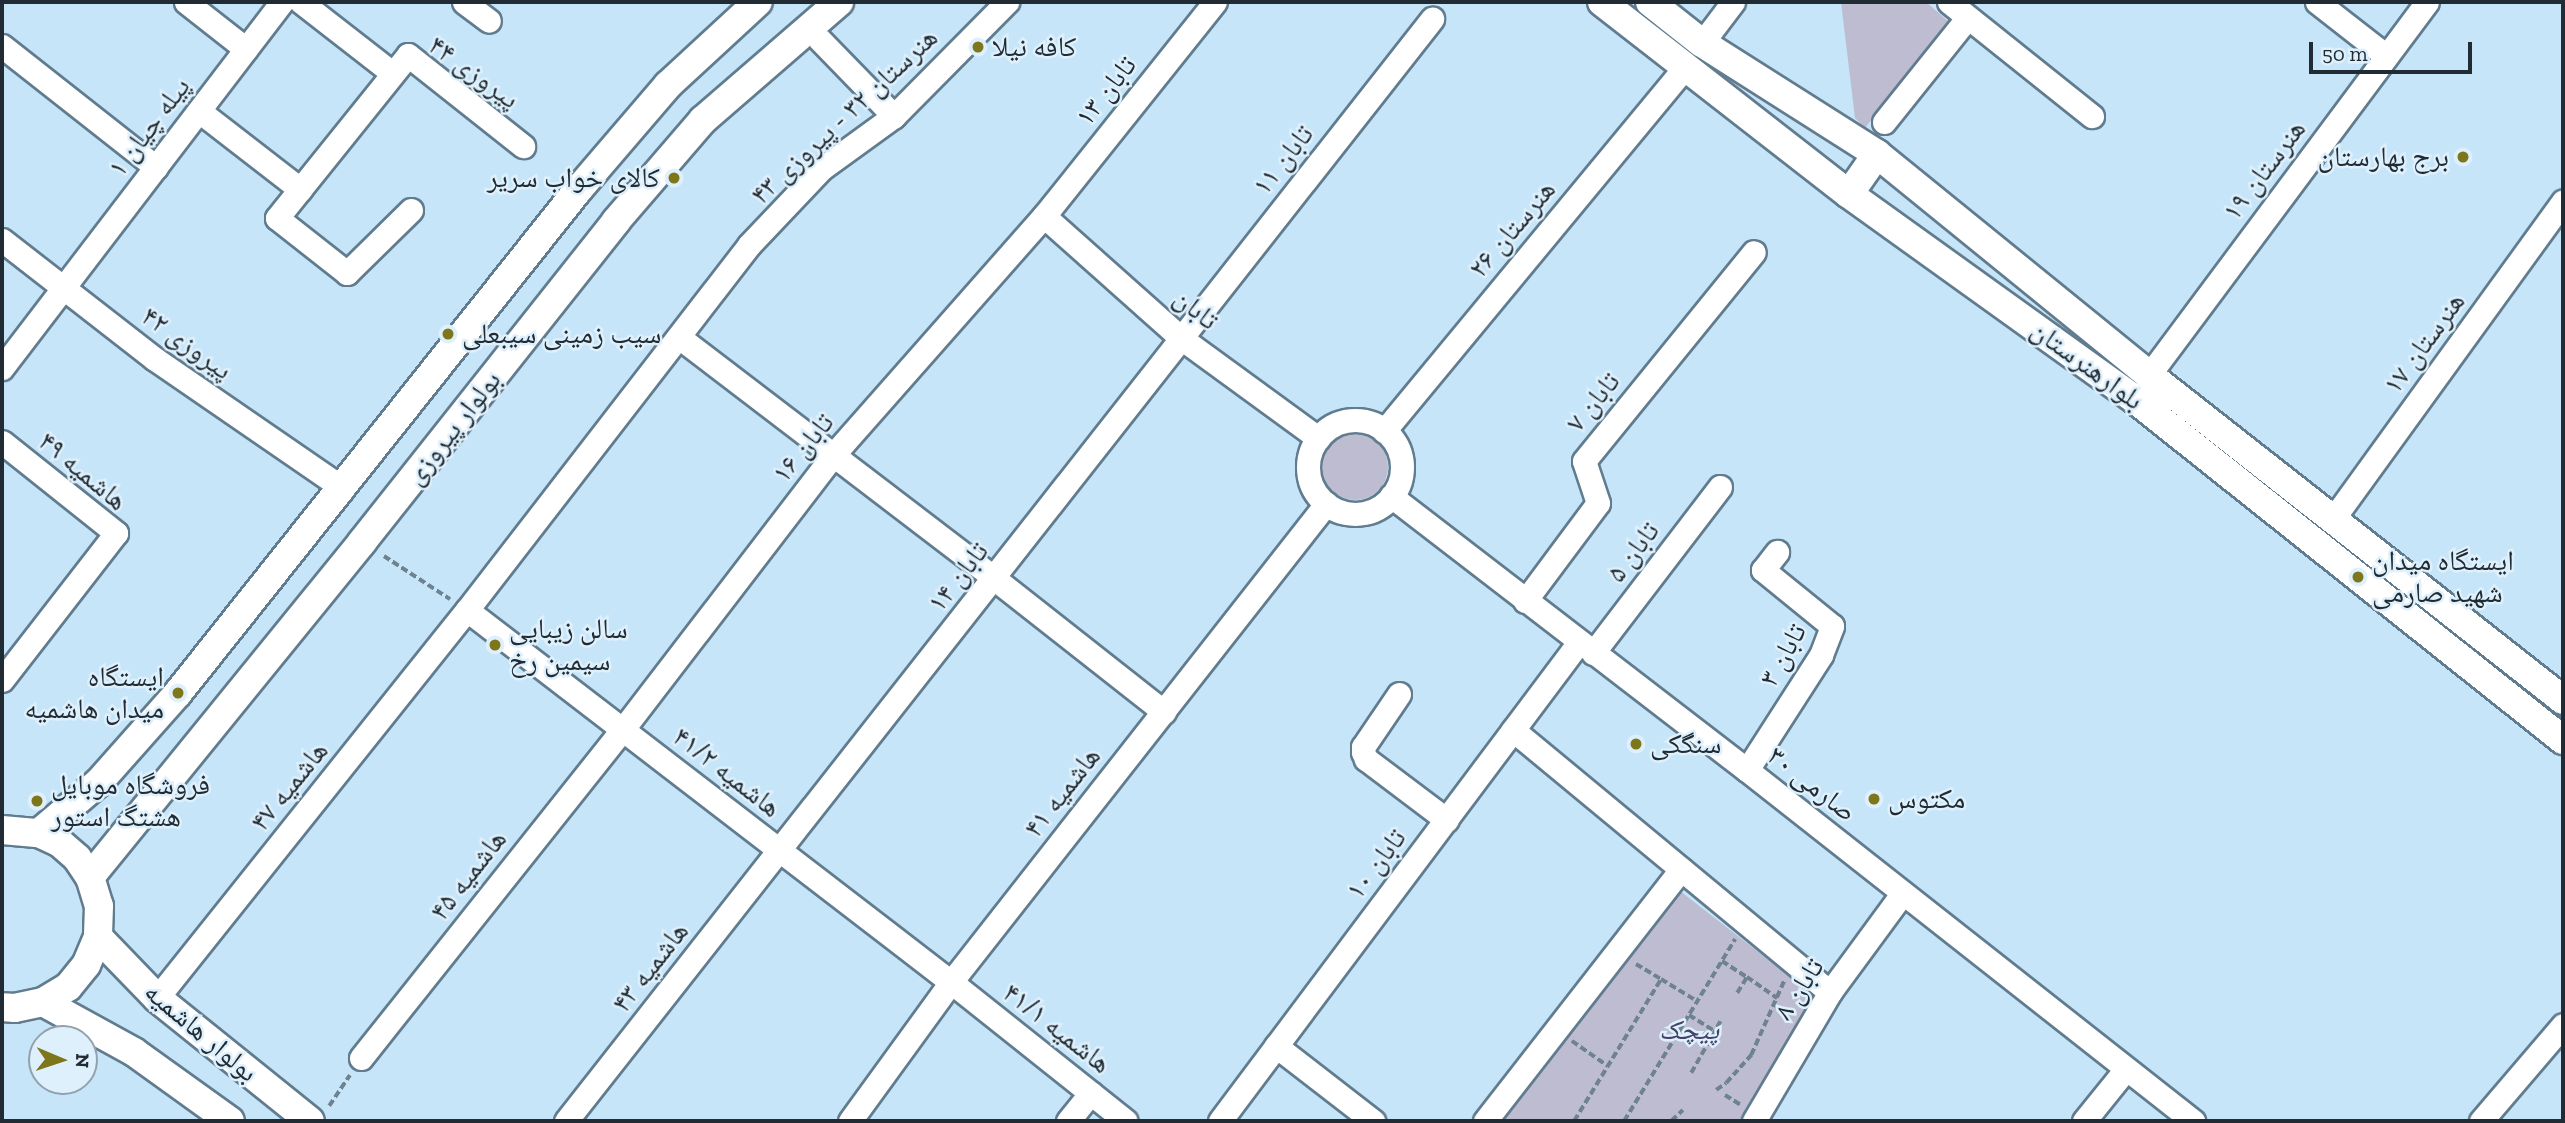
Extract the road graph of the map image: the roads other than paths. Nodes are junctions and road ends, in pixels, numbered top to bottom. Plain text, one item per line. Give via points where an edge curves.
1 (186, 2) edge
2 (282, 2) edge
3 (301, 2) edge
4 (464, 2) edge
5 (758, 2) edge
6 (839, 2) edge
7 (1007, 2) edge
8 (1214, 2) edge
9 (1602, 2) edge
10 (1650, 2) edge
11 (1733, 2) edge
12 (1949, 2) edge
13 (2317, 2) edge
14 (2427, 2) edge
15 (1968, 16) junction
16 (1432, 19) dead end
17 (489, 21) dead end
18 (820, 40) dead end
19 (1702, 43) junction
20 (2, 46) edge
21 (246, 49) junction
22 (2386, 56) junction
23 (1686, 66) junction
24 (391, 72) junction
25 (198, 111) junction
26 (894, 116) junction
27 (2092, 116) dead end
28 (1884, 122) dead end
29 (523, 146) dead end
30 (1877, 153) junction
31 (156, 167) junction
32 (300, 189) junction
33 (1849, 194) junction
34 (2563, 201) edge
35 (411, 210) dead end
36 (1044, 216) junction
37 (2, 240) edge
38 (1754, 252) dead end
39 (63, 288) junction
40 (679, 337) junction
41 (1181, 338) junction
42 (2, 368) edge
43 (2149, 375) junction
44 (1384, 430) junction
45 (1318, 438) junction
46 (2, 442) edge
47 (834, 454) junction
48 (1720, 487) dead end
49 (343, 488) junction
50 (1391, 496) junction
51 (1326, 504) junction
52 (2333, 519) junction
53 (1777, 552) dead end
54 (995, 579) junction
55 (1525, 601) junction
56 (467, 610) junction
57 (1586, 648) junction
58 (2, 680) edge
59 (1399, 694) dead end
60 (2563, 700) edge
61 (1164, 712) junction
62 (622, 729) junction
63 (1513, 730) junction
64 (2563, 740) edge
65 (1747, 770) junction
66 (1447, 820) junction
67 (2, 830) edge
68 (39, 833) junction
69 (780, 850) junction
70 (1681, 869) junction
71 (90, 877) junction
72 (1902, 894) junction
73 (98, 937) junction
74 (951, 982) junction
75 (1830, 992) junction
76 (157, 998) junction
77 (43, 1002) junction
78 (2, 1007) edge
79 (2563, 1025) edge
80 (1276, 1046) junction
81 (361, 1058) road end
82 (2126, 1069) junction
83 (1091, 1093) junction
84 (318, 1116) edge
85 (230, 1121) edge
86 (566, 1121) edge
87 (850, 1121) edge
88 (1068, 1121) edge
89 (1126, 1121) edge
90 (1220, 1121) edge
91 (1373, 1121) edge
92 (1485, 1121) edge
93 (1754, 1121) edge
94 (2084, 1121) edge
95 (2193, 1121) edge
96 (2481, 1121) edge

1 - 21 street
2 - 21 street, پیله چیان ۱
3 - 24 street
4 - 17 street
5 - 49 main road, بولوار پیروزی via 668,85
6 - 71 main road, بولوار پیروزی via 703,120 615,221
7 - 26 street, هنرستان ۳۲ - پیروزی ۴۳
8 - 36 street, تابان ۱۳
9 - 23 main road, بلوارهنرستان
10 - 19 main road, بلوارهنرستان
11 - 19 street
12 - 15 street
13 - 22 street
14 - 22 street, هنرستان ۱۹
15 - 27 street
15 - 28 street
16 - 41 street, تابان ۱۱
18 - 26 street
19 - 30 main road, بلوارهنرستان
20 - 31 street
21 - 25 street, پیله چیان ۱
22 - 43 street, هنرستان ۱۹
23 - 33 main road, بلوارهنرستان
23 - 44 street, هنرستان ۲۶
24 - 29 street, پیروزی ۴۴ via 408,55
24 - 32 street
25 - 31 street, پیله چیان ۱
25 - 32 street
26 - 40 street, هنرستان ۳۲ - پیروزی ۴۳ via 821,169 750,245
30 - 33 main road
30 - 43 main road, بلوارهنرستان
31 - 39 street, پیله چیان ۱
32 - 35 street via 277,218 347,273
33 - 64 main road, بلوارهنرستان via 2132,397
34 - 52 street, هنرستان ۱۷
36 - 41 street, تابان
36 - 47 street, تابان ۱۶
37 - 39 street, پیروزی ۴۲
38 - 55 street, تابان ۷ via 1584,461 1598,503
39 - 42 street, پیله چیان ۱
39 - 49 street, پیروزی ۴۲ via 155,359
40 - 47 street
40 - 56 street, هنرستان ۳۲ - پیروزی ۴۳
41 - 45 street, تابان
41 - 54 street, تابان ۱۴
43 - 52 main road, بلوارهنرستان
44 - 45 street via 1349,421
44 - 50 street via 1401,462 1398,486
45 - 51 street via 1308,460 1308,473
46 - 58 street, هاشمیه ۴۹ via 116,533
47 - 54 street
47 - 62 street, تابان ۱۶
48 - 57 street, تابان ۵
49 - 68 main road, بولوار پیروزی via 178,693 99,782
50 - 51 street via 1360,514
50 - 55 street, صارمی ۳۰
51 - 61 street, هاشمیه ۴۱
52 - 60 main road, بلوارهنرستان
53 - 65 street, تابان ۳ via 1763,570 1832,626 1821,655
54 - 61 street
54 - 69 street, تابان ۱۴
55 - 57 street, صارمی ۳۰
56 - 62 street, هاشمیه ۴۱/۲
56 - 76 street, هاشمیه ۴۷
57 - 63 street, تابان ۱۰
57 - 65 street, صارمی ۳۰
59 - 66 street via 1363,752 1366,759
61 - 74 street, هاشمیه ۴۱
62 - 69 street, هاشمیه ۴۱/۲
62 - 81 street, هاشمیه ۴۵
63 - 66 street, تابان ۱۰
63 - 70 street
65 - 72 street, صارمی ۳۰
66 - 80 street, تابان ۱۰
67 - 68 main road
68 - 71 main road via 60,843
69 - 74 street, هاشمیه ۴۱/۲
69 - 86 street, هاشمیه ۴۳
70 - 75 street
70 - 92 street
71 - 73 main road via 99,906
72 - 75 street, تابان ۸
72 - 82 street, صارمی ۳۰
73 - 76 main road, بولوار هاشمیه
73 - 77 main road via 86,965 68,987
74 - 83 street, هاشمیه ۴۱/۱
74 - 87 street, هاشمیه ۴۱
75 - 93 street, تابان ۸
76 - 84 main road, بولوار هاشمیه
77 - 78 main road
77 - 85 main road, بولوار هاشمیه via 134,1052
79 - 96 street
80 - 90 street, تابان ۱۰
80 - 91 street
82 - 94 street
82 - 95 street, صارمی ۳۰
83 - 88 street
83 - 89 street, هاشمیه ۴۱/۱

